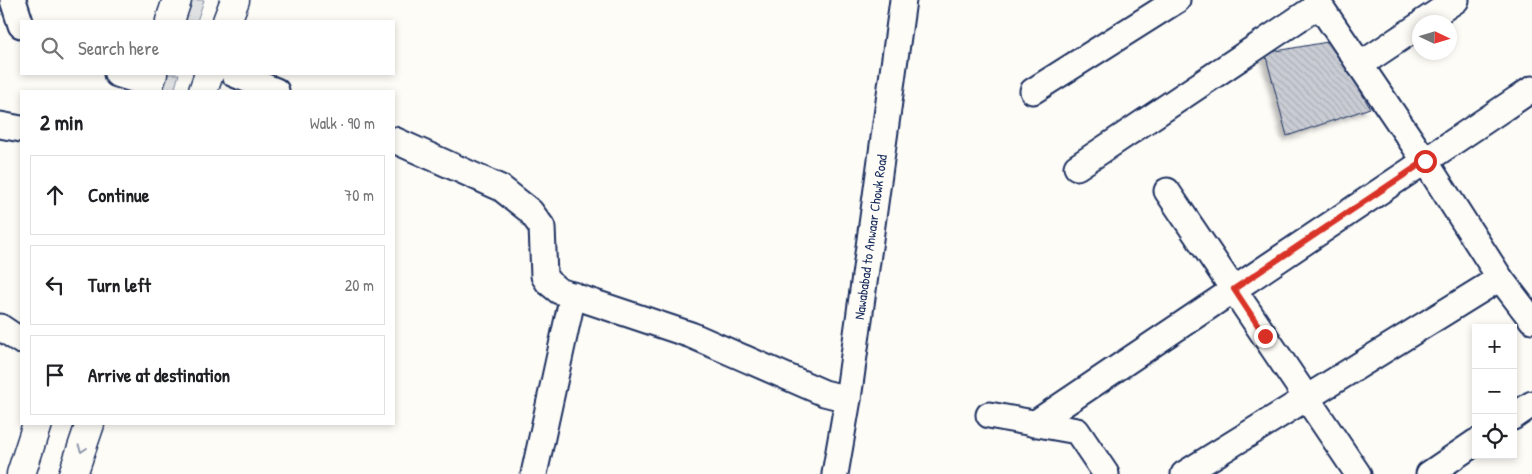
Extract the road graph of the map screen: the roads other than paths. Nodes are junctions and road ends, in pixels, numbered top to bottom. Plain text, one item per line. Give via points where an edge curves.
1 (12, 0) edge
2 (176, 0) edge
3 (235, 0) edge
4 (903, 0) edge
5 (1177, 0) edge
6 (1456, 0) edge
7 (1318, 2) edge
8 (0, 5) edge
9 (1434, 15) edge
10 (170, 20) edge
11 (227, 20) edge
12 (20, 22) edge
13 (1412, 30) edge
14 (1360, 65) junction
15 (121, 75) edge
16 (209, 75) edge
17 (236, 75) edge
18 (150, 83) edge
19 (1532, 89) edge
20 (203, 90) edge
21 (274, 90) edge
22 (1033, 91) dead end
23 (0, 125) edge
24 (20, 129) edge
25 (395, 140) edge
26 (1425, 161) junction
27 (1077, 167) dead end
28 (1167, 191) dead end
29 (1500, 278) junction
30 (1234, 289) junction
31 (573, 295) junction
32 (1532, 320) edge
33 (0, 327) edge
34 (20, 340) edge
35 (1307, 397) junction
36 (848, 399) junction
37 (1532, 404) edge
38 (1517, 414) edge
39 (989, 415) dead end
40 (1034, 424) junction
41 (37, 425) edge
42 (90, 425) edge
43 (1472, 445) edge
44 (21, 474) edge
45 (73, 474) edge
46 (534, 474) edge
47 (835, 474) edge
48 (1106, 474) edge
49 (1184, 474) edge
50 (1358, 474) edge
51 (1429, 474) edge

1 - 8 street
1 - 12 street
2 - 10 highway
3 - 11 highway
4 - 36 street, Nawababad to Anwaar Chowk Road
5 - 22 street
6 - 9 street
7 - 14 street
7 - 27 street
13 - 14 street
14 - 26 street
15 - 18 street
16 - 20 highway
17 - 21 street
19 - 26 street
23 - 24 street
25 - 31 street via 501,188 530,211 542,227 544,276 559,291
26 - 29 street
26 - 30 street
28 - 30 street
29 - 32 street
29 - 35 street
30 - 35 street
30 - 40 street
31 - 36 street via 691,335 824,393
31 - 46 street
33 - 34 street
35 - 49 street
35 - 50 street
36 - 47 street, Nawababad to Anwaar Chowk Road
37 - 38 street
39 - 40 street
40 - 48 street via 1077,431
41 - 44 highway
42 -> 45 highway
43 - 51 street

